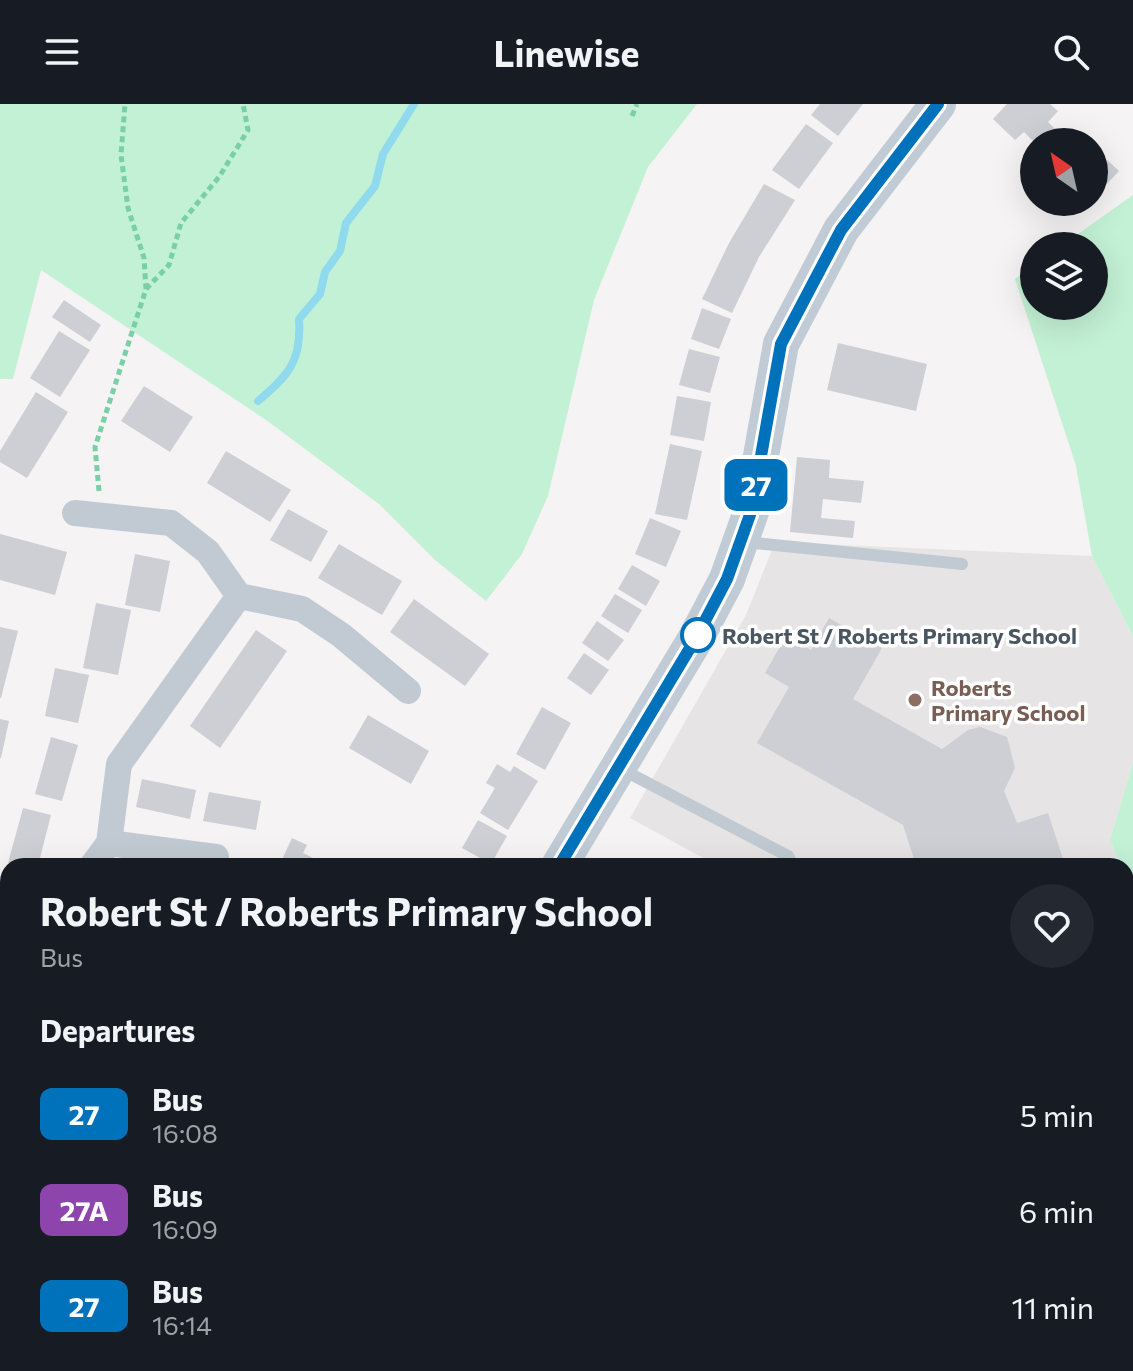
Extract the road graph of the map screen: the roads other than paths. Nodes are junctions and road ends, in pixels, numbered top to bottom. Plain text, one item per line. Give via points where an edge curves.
1 (938, 104) edge
2 (75, 513) dead end
3 (740, 542) junction
4 (962, 564) dead end
5 (239, 596) junction
6 (408, 691) dead end
7 (619, 767) junction
8 (109, 843) junction
9 (216, 857) dead end
10 (98, 858) edge
11 (564, 858) edge
12 (789, 858) edge

1 - 3 main road via 841,230 781,344 751,512
2 - 5 street via 171,523 208,552
3 - 4 lane
3 - 7 main road via 696,638
5 - 6 street via 302,609
5 - 8 street via 119,764
7 - 11 main road
7 - 12 lane
8 - 9 street
8 - 10 street

